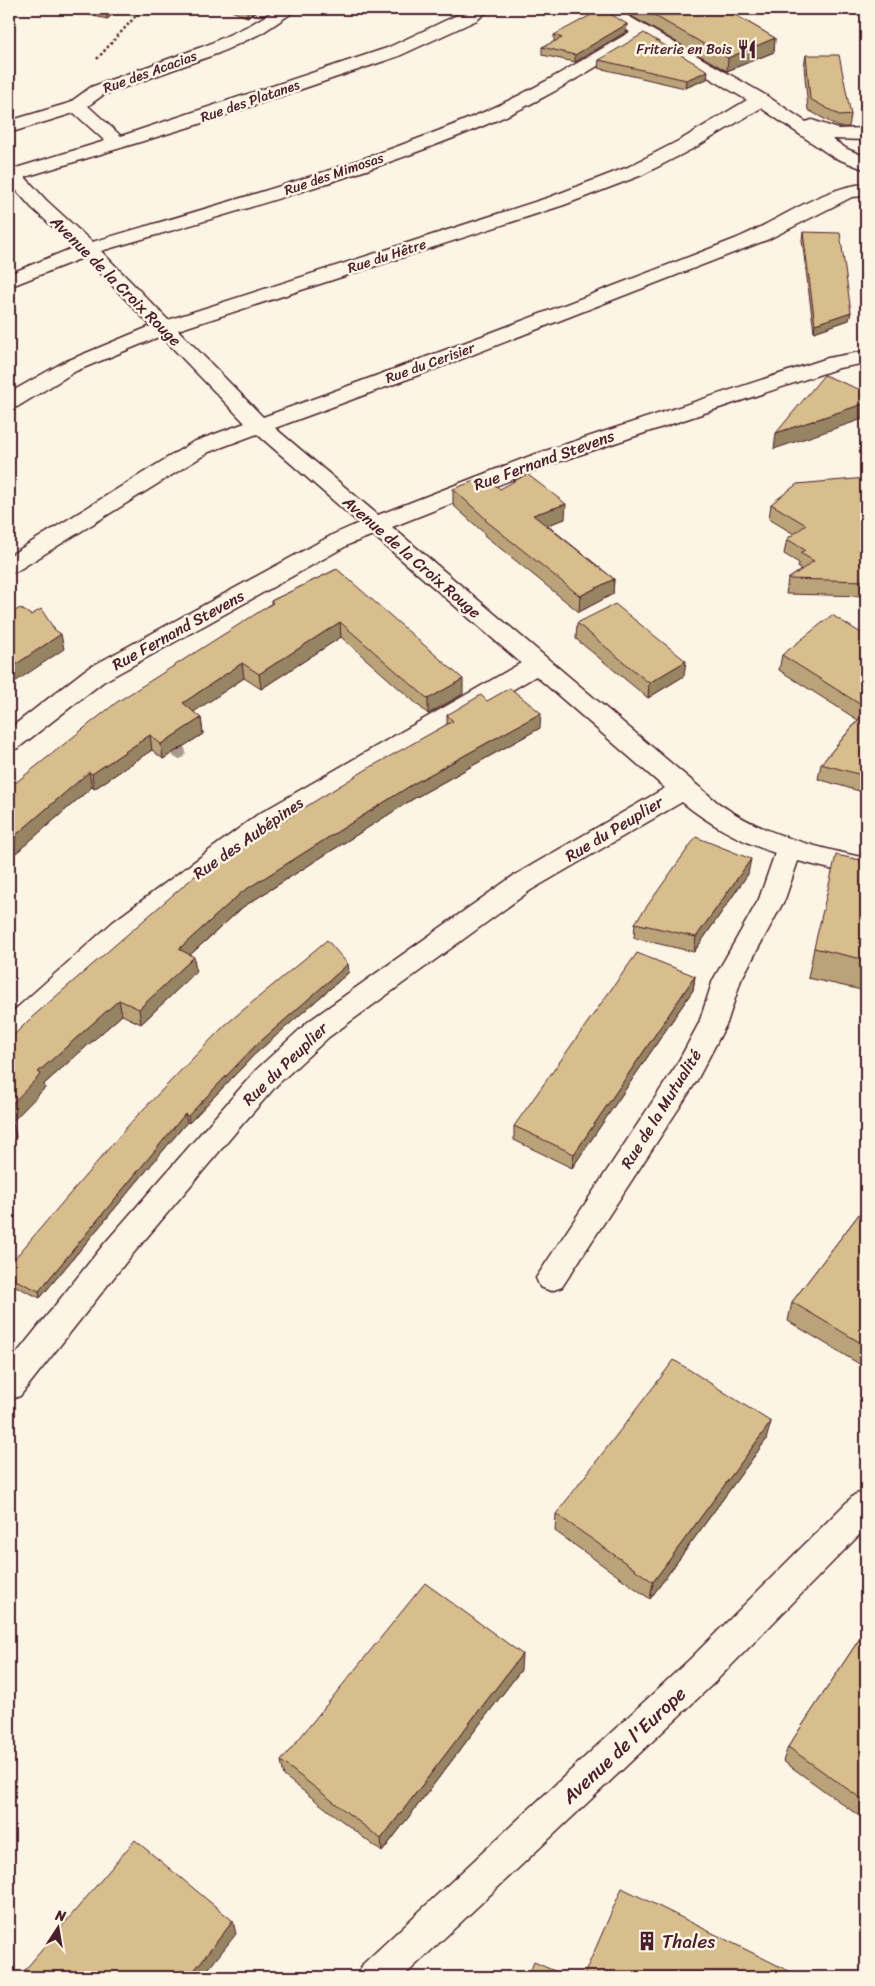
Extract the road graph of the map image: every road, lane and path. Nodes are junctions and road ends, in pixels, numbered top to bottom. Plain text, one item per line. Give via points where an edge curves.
1 (289, 9) edge
2 (481, 9) edge
3 (604, 9) edge
4 (644, 31) junction
5 (767, 104) junction
6 (76, 107) junction
7 (9, 127) edge
8 (866, 134) edge
9 (118, 143) junction
10 (866, 164) edge
11 (11, 173) edge
12 (866, 190) edge
13 (88, 249) junction
14 (9, 281) edge
15 (164, 328) junction
16 (866, 357) edge
17 (9, 402) edge
18 (259, 425) junction
19 (374, 525) junction
20 (9, 566) edge
21 (538, 665) junction
22 (9, 742) edge
23 (683, 789) junction
24 (789, 848) junction
25 (866, 868) edge
26 (9, 1032) edge
27 (551, 1278) dead end
28 (9, 1386) edge
29 (866, 1506) edge
30 (376, 1977) edge

1 - 6 street, Rue des Acacias via 213,49 97,91
2 - 9 street, Rue des Platanes via 393,52
3 - 4 street
4 - 5 street
4 - 13 street, Rue des Mimosas via 546,89 491,116 315,183
5 - 8 street via 823,132 850,136
5 - 10 street via 840,153
5 - 15 street, Rue du Hêtre via 635,171 556,201
6 - 7 street, Rue des Acacias
6 - 9 street
9 - 11 street, Rue des Platanes
11 - 13 street, Avenue de la Croix Rouge
12 - 18 street, Rue du Cerisier via 848,191 762,236 444,359
13 - 14 street, Rue des Mimosas
13 - 15 street, Avenue de la Croix Rouge
15 - 17 street, Rue du Hêtre via 70,367
15 - 18 street, Avenue de la Croix Rouge
16 - 19 street, Rue Fernand Stevens via 835,362 538,461
18 - 19 street, Avenue de la Croix Rouge
18 - 20 street, Rue du Cerisier via 201,447
19 - 21 street, Avenue de la Croix Rouge
19 - 22 street, Rue Fernand Stevens via 342,539 94,676
21 - 23 street, Avenue de la Croix Rouge
21 - 26 street, Rue des Aubépines via 266,822 122,929
23 - 24 street, Avenue de la Croix Rouge via 723,819
23 - 28 street, Rue du Peuplier via 522,883 319,1029 267,1077 217,1134 115,1253
24 - 25 street, Avenue de la Croix Rouge
24 - 27 street, Rue de la Mutualité via 772,899 727,980 713,1023 686,1074
29 - 30 street, Avenue de l'Europe via 702,1671

